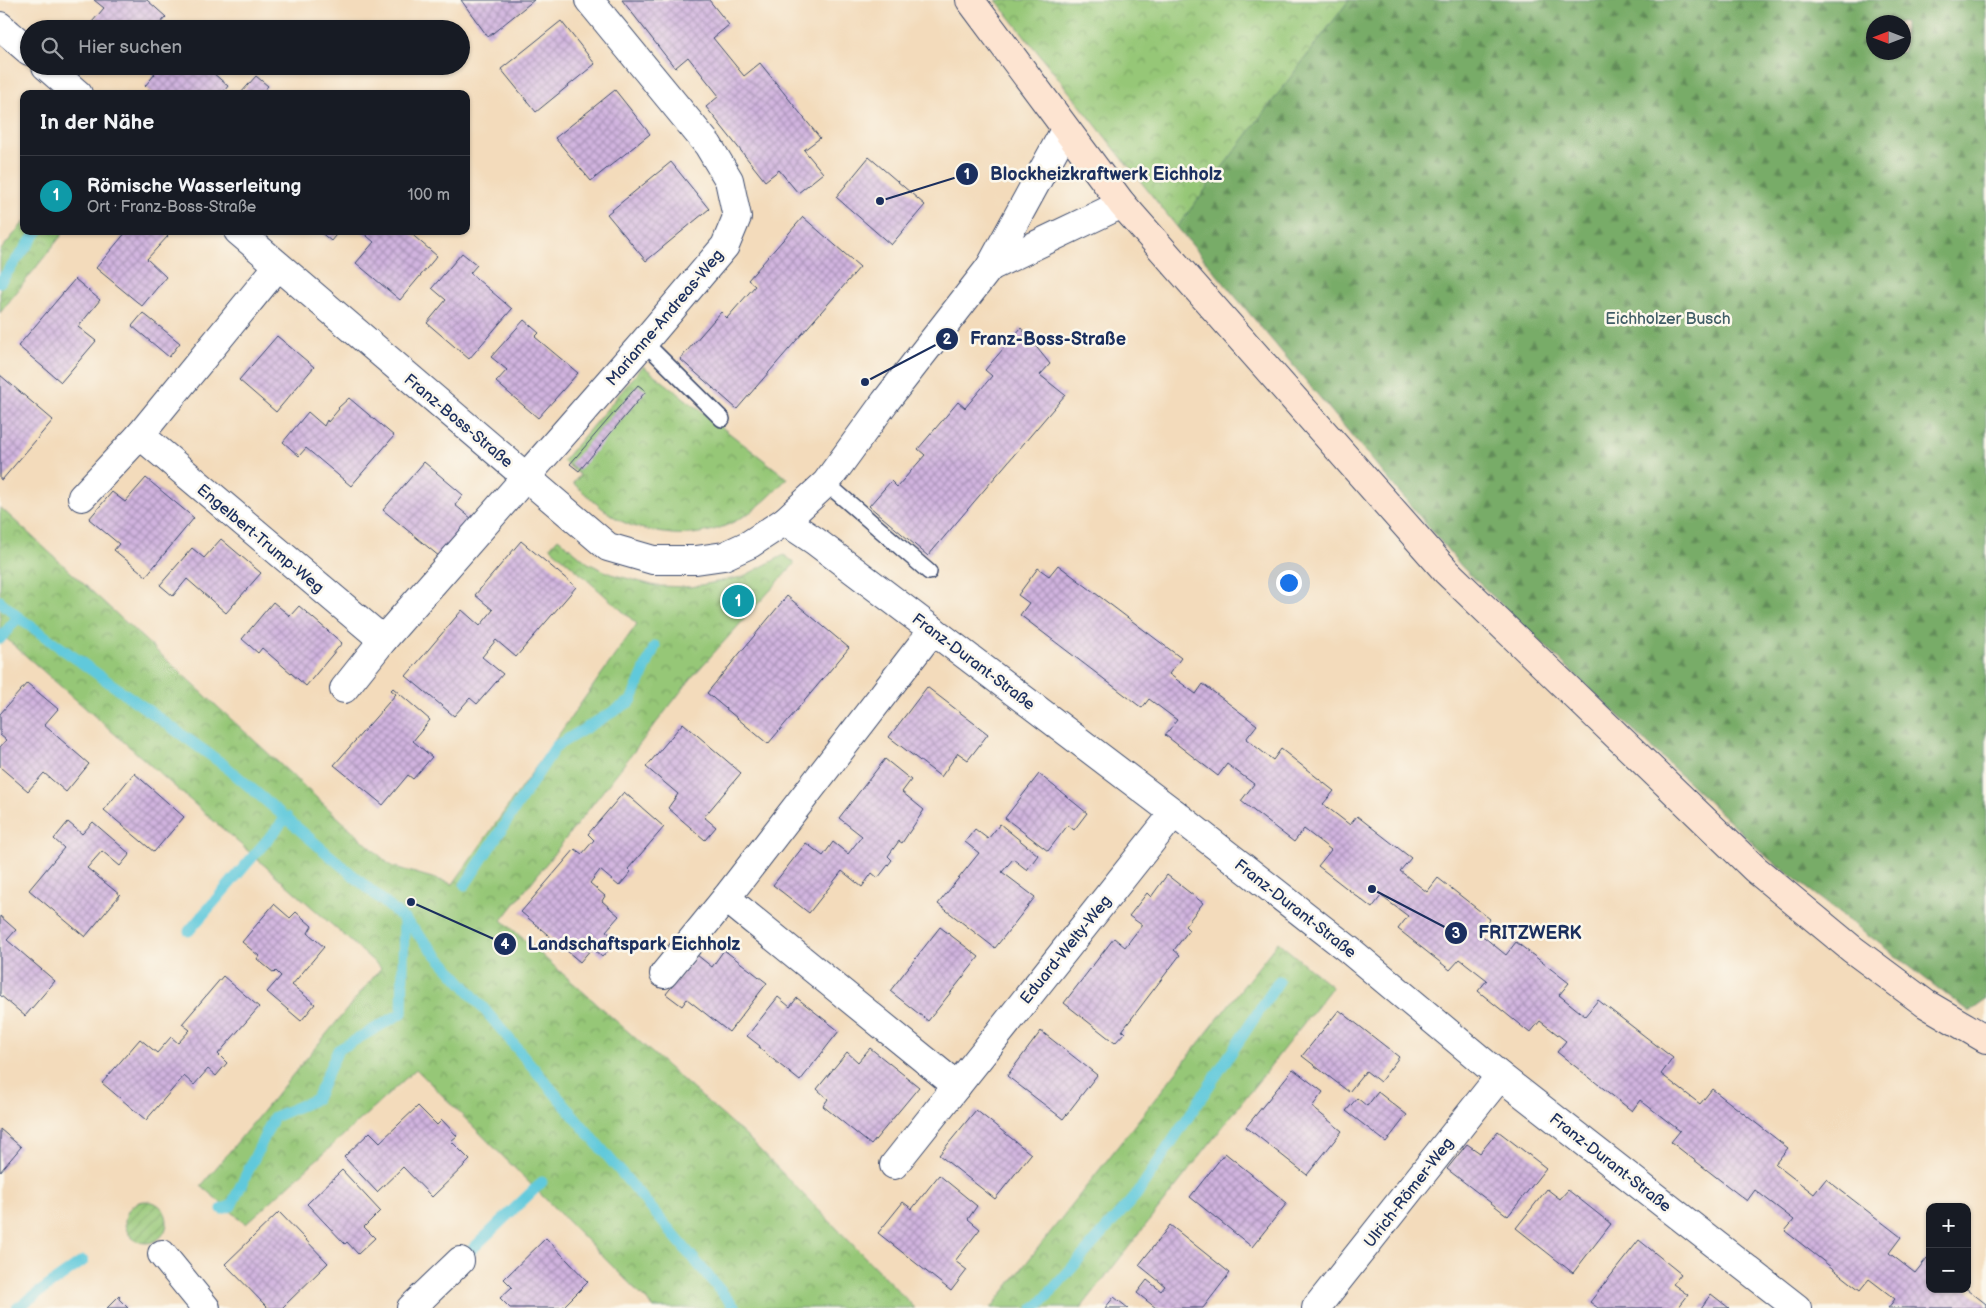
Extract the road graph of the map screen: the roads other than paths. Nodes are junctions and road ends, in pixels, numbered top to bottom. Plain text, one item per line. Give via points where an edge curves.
1 (589, 0) edge
2 (970, 0) edge
3 (0, 26) edge
4 (20, 43) edge
5 (56, 75) edge
6 (73, 90) edge
7 (1065, 130) junction
8 (1122, 204) junction
9 (243, 235) edge
10 (278, 266) junction
11 (990, 267) junction
12 (644, 342) junction
13 (722, 419) dead end
14 (140, 435) junction
15 (526, 477) junction
16 (826, 483) junction
17 (82, 497) dead end
18 (785, 521) junction
19 (929, 572) dead end
20 (933, 630) junction
21 (383, 640) junction
22 (344, 689) dead end
23 (1174, 813) junction
24 (726, 898) junction
25 (664, 974) dead end
26 (1986, 1039) edge
27 (1500, 1076) junction
28 (957, 1086) junction
29 (894, 1165) dead end
30 (162, 1254) dead end
31 (460, 1261) dead end
32 (206, 1308) edge
33 (411, 1308) edge
34 (1316, 1308) edge
35 (1797, 1308) edge

1 - 12 street, Marianne-Andreas-Weg via 708,145 729,180 737,217 725,246
2 - 7 main road
3 - 4 street
5 - 6 street
7 - 8 main road
7 - 11 street, Franz-Boss-Straße
8 - 11 street, Franz-Boss-Straße
8 - 26 main road via 1447,572 1604,724 1755,869 1852,949 1926,1004
9 - 10 street, Franz-Boss-Straße
10 - 14 street
10 - 15 street, Franz-Boss-Straße
11 - 16 street, Franz-Boss-Straße
12 - 13 lane
12 - 15 street, Marianne-Andreas-Weg
14 - 17 street
14 - 21 street, Engelbert-Trump-Weg
15 - 18 street, Franz-Boss-Straße via 608,546 653,560 724,556 750,544
15 - 21 street
16 - 18 street, Franz-Boss-Straße
16 - 19 lane
18 - 20 street, Franz-Durant-Straße
20 - 23 street, Franz-Durant-Straße
20 - 24 street
21 - 22 street
23 - 27 street, Franz-Durant-Straße via 1348,949
23 - 28 street, Eduard-Welty-Weg
24 - 25 street
24 - 28 street
27 - 34 street, Ulrich-Römer-Weg
27 - 35 street, Franz-Durant-Straße
28 - 29 street, Eduard-Welty-Weg
30 - 32 street
31 - 33 street

